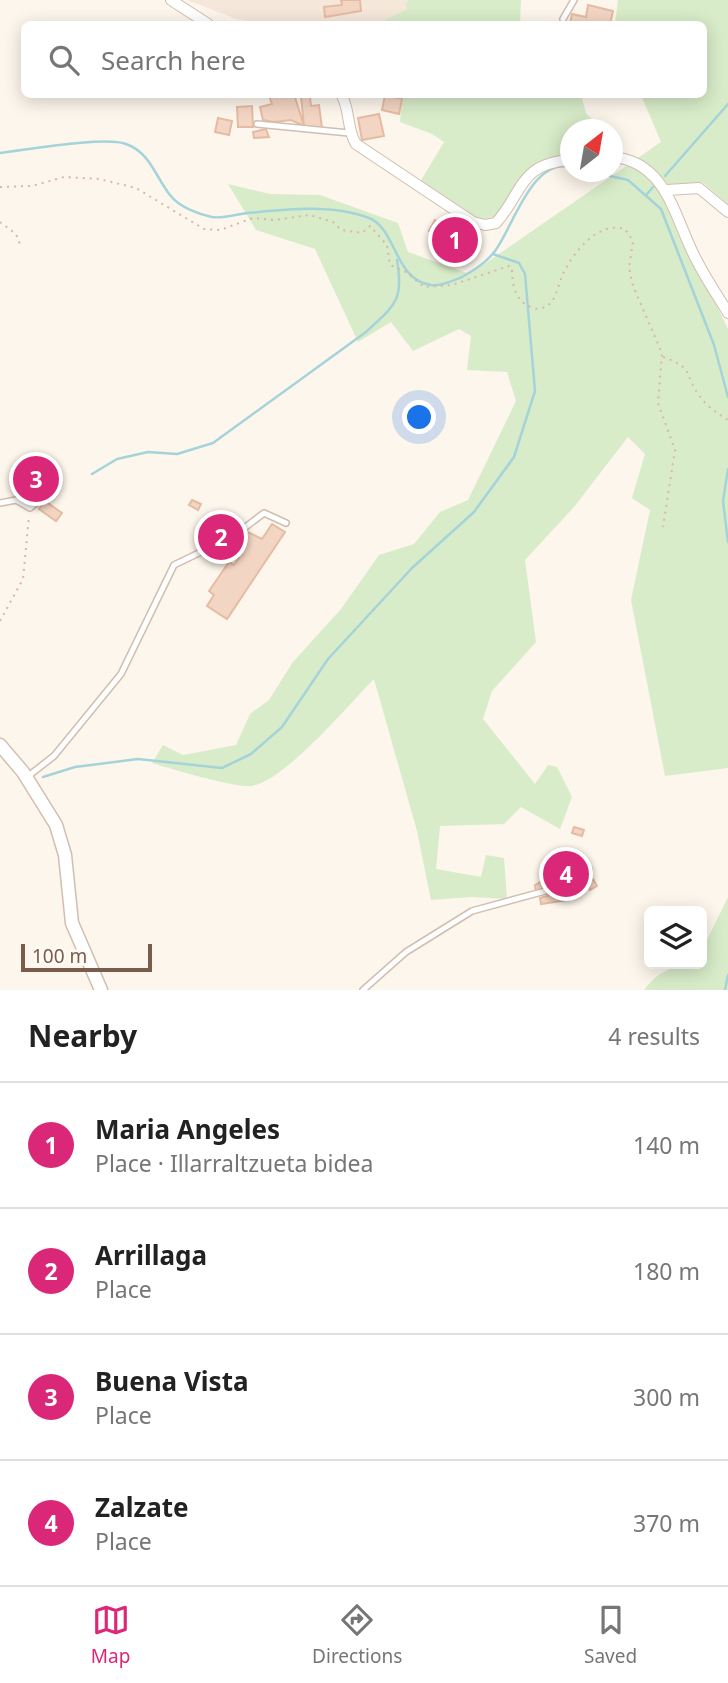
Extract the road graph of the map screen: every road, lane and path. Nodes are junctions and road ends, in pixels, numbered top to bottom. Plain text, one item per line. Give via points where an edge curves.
1 (171, 0) edge
2 (574, 0) edge
3 (563, 19) dead end
4 (203, 21) edge
5 (343, 98) edge
6 (257, 124) dead end
7 (349, 133) junction
8 (623, 159) edge
9 (560, 162) edge
10 (0, 187) edge
11 (667, 190) junction
12 (728, 212) edge
13 (0, 222) edge
14 (20, 244) dead end
15 (728, 313) edge
16 (663, 356) junction
17 (728, 421) edge
18 (56, 486) dead end
19 (0, 502) edge
20 (30, 508) junction
21 (286, 523) dead end
22 (663, 527) dead end
23 (0, 621) edge
24 (0, 745) edge
25 (27, 777) junction
26 (589, 869) dead end
27 (101, 990) edge
28 (363, 990) edge

1 - 4 street
2 - 3 lane
5 - 7 street via 349,107
6 - 7 lane
7 - 9 street via 356,144 383,163 472,222 485,225 496,223 533,170
8 - 11 street via 635,161
10 - 16 path via 32,186 64,177 130,186 209,230 249,219 310,215 333,222 343,231 362,233 370,226 387,245 390,265 424,287 452,285 509,266 516,295 538,310 554,300 569,264 596,233 618,227 632,236 630,275
11 - 12 street via 699,188
11 - 15 street via 696,260
13 - 14 path via 16,234
16 - 17 path via 687,371 699,396
16 - 22 path via 658,403 676,458
18 - 20 lane
19 - 20 lane via 16,499
20 - 23 path via 23,579
21 - 25 lane via 264,513 243,529 230,550 205,550 174,565 121,674 54,756
24 - 25 street
25 - 27 street via 63,842 72,923
26 - 28 lane via 579,890 560,887 472,912 406,952

